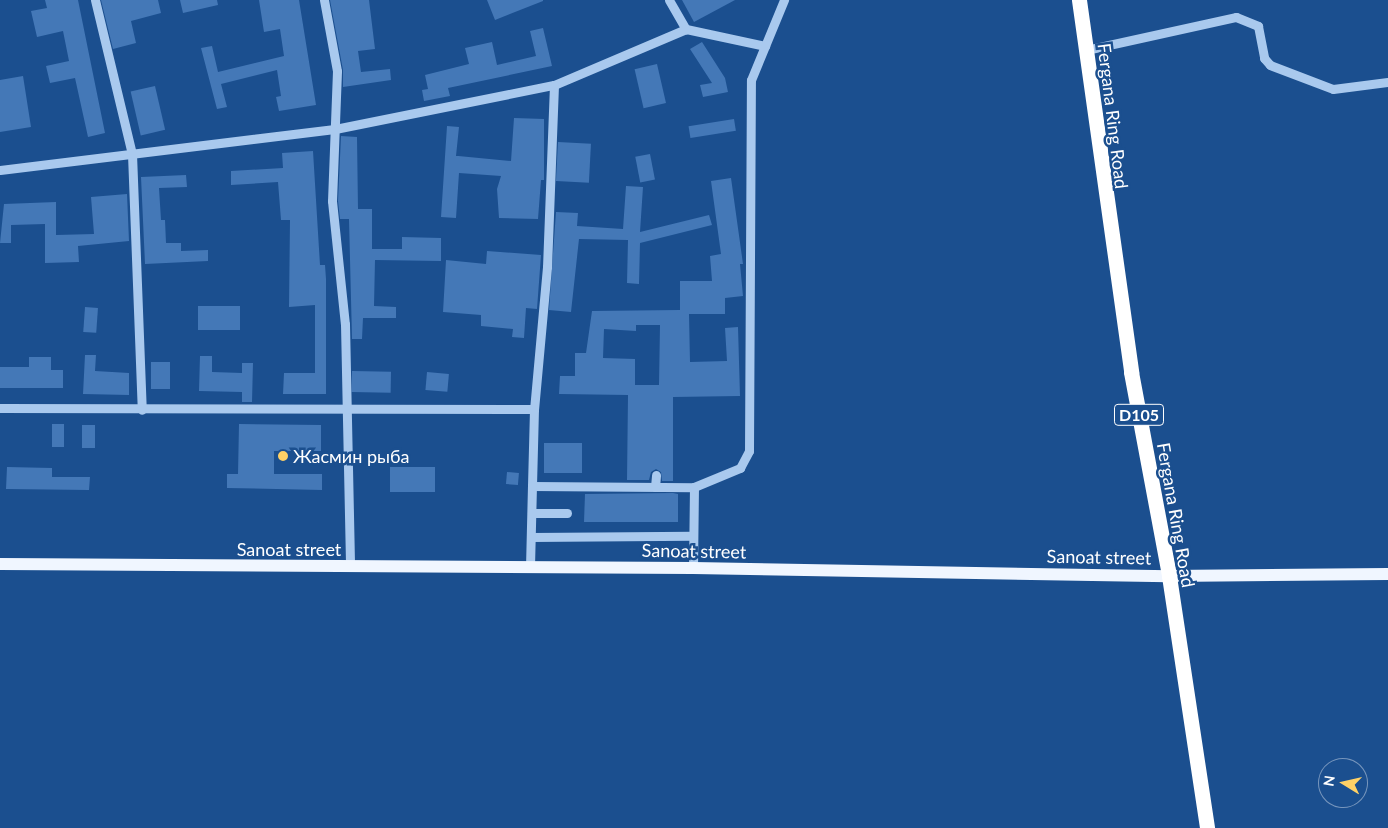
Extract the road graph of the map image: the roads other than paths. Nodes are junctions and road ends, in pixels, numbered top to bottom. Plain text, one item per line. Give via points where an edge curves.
1 (95, 0) edge
2 (324, 0) edge
3 (669, 0) edge
4 (784, 0) edge
5 (1079, 0) edge
6 (686, 29) junction
7 (765, 46) junction
8 (1086, 50) junction
9 (1388, 82) edge
10 (554, 85) junction
11 (335, 129) junction
12 (132, 154) junction
13 (0, 170) edge
14 (347, 406) junction
15 (0, 408) edge
16 (534, 409) junction
17 (142, 410) junction
18 (656, 475) dead end
19 (532, 486) junction
20 (655, 487) junction
21 (694, 487) junction
22 (567, 513) dead end
23 (532, 514) junction
24 (693, 536) junction
25 (531, 538) junction
26 (0, 564) edge
27 (350, 566) junction
28 (530, 567) junction
29 (693, 568) junction
30 (1388, 574) edge
31 (1169, 576) junction
32 (1207, 828) edge

1 - 12 street
2 - 11 street via 337,71
3 - 6 street
4 - 7 street
5 - 8 highway, Fergana Ring Road / D105
6 - 7 street
6 - 10 street
7 - 21 street via 751,80 748,451 740,468
8 - 9 street via 1236,17 1258,26 1264,58 1270,64 1332,89
8 - 31 highway, Fergana Ring Road / D105 via 1130,362
10 - 11 street
10 - 16 street via 547,267
11 - 12 street
11 - 14 street via 332,201 345,324
12 - 13 street
12 - 17 street
14 - 16 street
14 - 17 street
14 - 27 street
15 - 17 street
16 - 19 street
18 - 20 street
19 - 20 street
19 - 23 street
20 - 21 street
21 - 24 street
22 - 23 street
23 - 25 street
24 - 25 street
24 - 29 street
25 - 28 street
26 - 27 main road, Sanoat street
27 - 28 main road, Sanoat street
28 - 29 main road, Sanoat street
29 - 31 main road, Sanoat street
30 - 31 main road, Sanoat street
31 - 32 highway, Fergana Ring Road / D105

